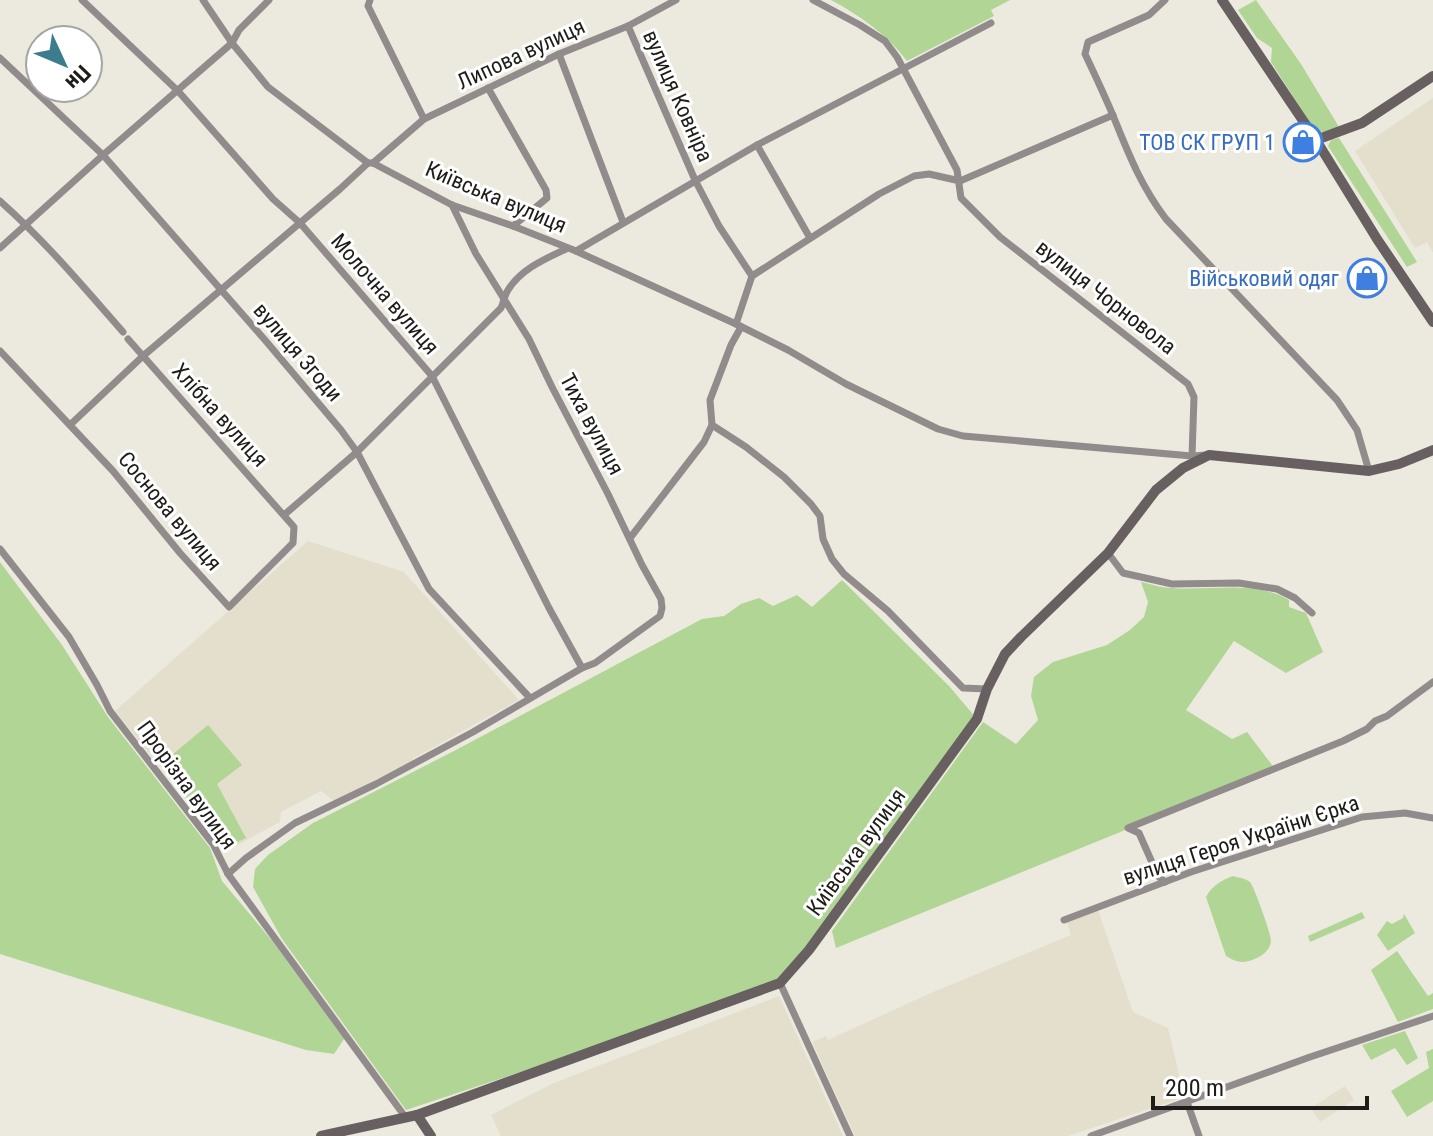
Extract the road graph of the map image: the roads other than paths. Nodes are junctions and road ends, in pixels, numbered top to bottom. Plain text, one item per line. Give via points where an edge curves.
1 (82, 0) edge
2 (203, 0) edge
3 (269, 0) edge
4 (370, 0) edge
5 (676, 0) edge
6 (813, 0) edge
7 (1165, 0) edge
8 (1222, 0) edge
9 (991, 23) dead end
10 (628, 26) junction
11 (232, 43) junction
12 (559, 54) junction
13 (0, 58) edge
14 (904, 67) junction
15 (1433, 76) edge
16 (488, 88) junction
17 (178, 91) junction
18 (1113, 115) junction
19 (424, 119) junction
20 (1316, 140) junction
21 (757, 145) junction
22 (103, 155) junction
23 (370, 163) junction
24 (695, 180) junction
25 (960, 181) junction
26 (0, 201) edge
27 (452, 205) junction
28 (623, 222) junction
29 (300, 223) junction
30 (26, 225) junction
31 (513, 226) junction
32 (810, 238) junction
33 (0, 248) edge
34 (566, 249) junction
35 (576, 251) junction
36 (752, 276) junction
37 (221, 290) junction
38 (504, 298) junction
39 (1433, 322) edge
40 (738, 325) junction
41 (0, 351) edge
42 (143, 356) junction
43 (432, 376) junction
44 (71, 424) junction
45 (712, 425) junction
46 (1433, 450) edge
47 (357, 452) junction
48 (1209, 455) junction
49 (1192, 456) junction
50 (1369, 471) junction
51 (284, 515) junction
52 (630, 538) junction
53 (0, 549) edge
54 (1108, 553) junction
55 (1312, 613) dead end
56 (582, 668) junction
57 (1433, 682) edge
58 (987, 689) junction
59 (530, 698) junction
60 (1433, 818) edge
61 (228, 874) junction
62 (1165, 882) junction
63 (1064, 920) dead end
64 (780, 983) junction
65 (1433, 1016) edge
66 (1187, 1102) junction
67 (411, 1117) junction
68 (321, 1136) edge
69 (431, 1136) edge
70 (850, 1136) edge
71 (1091, 1136) edge
72 (1199, 1136) edge

1 - 17 street, Молочна вулиця
2 - 11 street, Київська вулиця
3 - 11 street
4 - 19 street via 368,6
5 - 10 street, Липова вулиця
6 - 14 street, вулиця Чорновола via 885,41
7 - 18 street via 1149,15 1088,42 1085,54
8 - 20 street
9 - 14 street
10 - 12 street, Липова вулиця
10 - 24 street, вулиця Ковніра
11 - 17 street
11 - 23 street, Київська вулиця via 268,87
12 - 16 street, Липова вулиця
12 - 28 street
13 - 22 street, вулиця Згоди
14 - 21 street
14 - 25 street, вулиця Чорновола
15 - 20 street via 1362,123
16 - 19 street, Липова вулиця
16 - 31 street via 546,190 547,198
17 - 22 street
17 - 29 street, Молочна вулиця
18 - 25 street
18 - 50 street via 1150,198 1337,400 1357,430
19 - 23 street, Липова вулиця
20 - 39 street
21 - 24 street
21 - 32 street
22 - 30 street
22 - 37 street, вулиця Згоди
23 - 27 street, Київська вулиця
23 - 29 street, Липова вулиця
24 - 28 street
24 - 36 street
25 - 32 street via 914,176
25 - 49 street, вулиця Чорновола via 961,198 1000,237 1188,384 1194,397
26 - 30 street, Хлібна вулиця
27 - 31 street, Київська вулиця
27 - 38 street, Тиха вулиця
28 - 35 street
29 - 37 street, Липова вулиця
29 - 43 street, Молочна вулиця
30 - 33 street
30 - 42 street, Хлібна вулиця
31 - 34 street, Київська вулиця
32 - 36 street
34 - 35 street, Київська вулиця
34 - 38 street via 530,268
35 - 40 street, Київська вулиця
36 - 40 street
37 - 42 street, Липова вулиця
37 - 47 street, вулиця Згоди
38 - 43 street via 501,308
38 - 52 street, Тиха вулиця
40 - 45 street via 710,400
40 - 49 street, Київська вулиця via 938,429 963,436
41 - 44 street, Соснова вулиця
42 - 44 street, Липова вулиця
42 - 51 street, Хлібна вулиця
43 - 47 street
43 - 56 street, Молочна вулиця
44 - 51 street, Соснова вулиця via 229,607 293,543 294,527
45 - 52 street
45 - 58 street via 784,477 811,504 820,516 832,559 844,574 963,688
46 - 50 street, Київська вулиця
47 - 51 street
47 - 59 street, вулиця Згоди via 429,589
48 - 49 street, Київська вулиця
48 - 50 street, Київська вулиця
48 - 54 street, Київська вулиця via 1156,490
52 - 56 street, Тиха вулиця via 661,599 660,616
53 - 61 street, Прорізна вулиця via 69,637 110,711 213,844
54 - 55 street via 1123,573 1172,584 1239,583 1277,589
54 - 58 street, Київська вулиця via 1005,654
56 - 59 street, Прорізна вулиця
57 - 62 street via 1343,741 1128,828 1139,833
58 - 64 street, Київська вулиця via 977,719
59 - 61 street, Прорізна вулиця via 295,823
60 - 62 street, вулиця Героя України Єрка via 1405,813 1362,817
61 - 67 street
62 - 63 street, вулиця Героя України Єрка
64 - 67 street, Київська вулиця
64 - 70 street
65 - 66 street
66 - 71 street
66 - 72 street
67 - 68 street, Київська вулиця
67 - 69 street

